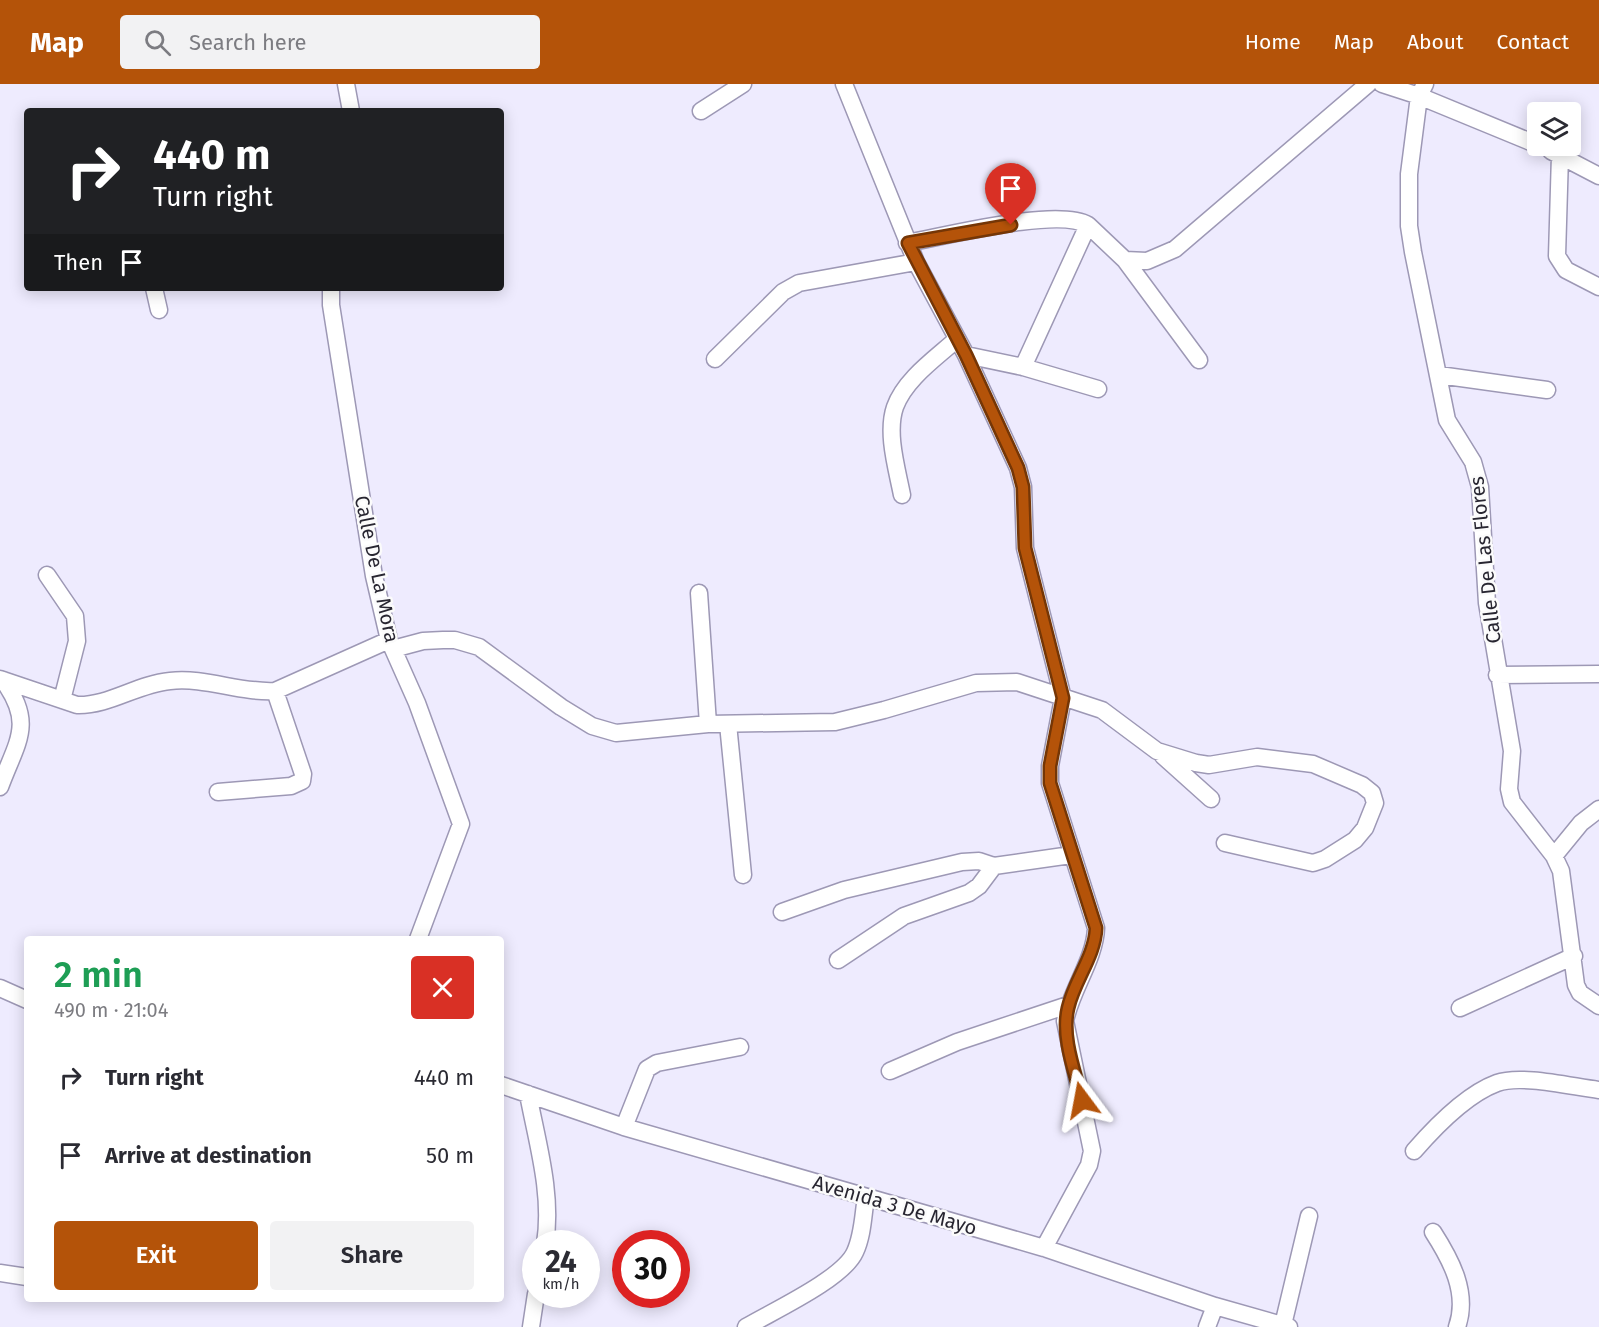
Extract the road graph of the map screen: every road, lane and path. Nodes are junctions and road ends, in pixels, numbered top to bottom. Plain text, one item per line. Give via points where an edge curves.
1 (346, 84) edge
2 (743, 84) edge
3 (844, 84) edge
4 (1368, 84) edge
5 (1382, 84) edge
6 (1422, 90) edge
7 (350, 108) edge
8 (700, 111) dead end
9 (1527, 139) edge
10 (1560, 156) edge
11 (1562, 156) edge
12 (1599, 176) edge
13 (1088, 225) junction
14 (908, 243) junction
15 (1125, 260) junction
16 (916, 262) junction
17 (1599, 287) edge
18 (155, 291) edge
19 (331, 291) edge
20 (159, 310) dead end
21 (957, 339) junction
22 (966, 355) junction
23 (715, 359) dead end
24 (1199, 360) dead end
25 (1023, 367) junction
26 (1439, 375) junction
27 (1098, 389) dead end
28 (1546, 390) dead end
29 (902, 495) dead end
30 (47, 575) dead end
31 (699, 593) dead end
32 (391, 645) junction
33 (1599, 674) edge
34 (1497, 675) junction
35 (1, 680) edge
36 (275, 691) junction
37 (1063, 698) junction
38 (62, 700) junction
39 (708, 724) junction
40 (728, 724) junction
41 (1157, 751) junction
42 (0, 787) edge
43 (218, 792) dead end
44 (1211, 799) dead end
45 (1599, 809) edge
46 (1225, 843) dead end
47 (1071, 855) junction
48 (1554, 856) junction
49 (994, 866) junction
50 (743, 875) dead end
51 (782, 912) dead end
52 (419, 936) edge
53 (1574, 956) junction
54 (838, 960) dead end
55 (0, 988) edge
56 (24, 999) edge
57 (1068, 1005) junction
58 (1599, 1006) edge
59 (1460, 1008) dead end
60 (740, 1047) dead end
61 (890, 1071) dead end
62 (504, 1085) edge
63 (1599, 1090) edge
64 (528, 1094) junction
65 (624, 1128) junction
66 (1414, 1151) dead end
67 (866, 1197) junction
68 (1309, 1216) dead end
69 (547, 1230) edge
70 (1433, 1233) dead end
71 (1044, 1248) junction
72 (0, 1273) edge
73 (24, 1277) edge
74 (1215, 1306) junction
75 (534, 1308) edge
76 (1286, 1326) edge
77 (531, 1327) edge
78 (746, 1327) edge
79 (1206, 1327) edge
80 (1457, 1327) edge

1 - 7 street
2 - 8 street
3 - 14 street
4 - 15 street via 1175,249 1147,261
5 - 6 street
6 - 9 street
6 - 26 street, Calle De Las Flores via 1409,174 1409,226
10 - 17 street via 1557,256 1566,270
11 - 12 street
13 - 14 street via 1080,220 1053,217
13 - 15 street
13 - 25 street
14 - 16 street
15 - 24 street
16 - 21 street
16 - 23 street via 799,282 783,292
18 - 20 street
19 - 32 street, Calle De La Mora via 374,576
21 - 22 street
21 - 29 street via 910,384 894,409 895,458
22 - 25 street
22 - 37 street via 1018,468 1023,487 1025,548
25 - 27 street
26 - 28 street
26 - 34 street, Calle De Las Flores via 1447,420 1473,462 1480,487 1487,603
30 - 38 street via 75,616 77,640
31 - 39 street
32 - 36 street
32 - 39 street via 455,640 479,647 561,707 608,732
32 - 52 street, Calle De La Mora via 417,703 461,824
33 - 34 street
34 - 48 street, Calle De Las Flores via 1512,751 1512,802
35 - 38 street
35 - 42 street via 16,698 22,722
36 - 38 street via 189,680 137,688 100,704 77,705
36 - 43 street via 302,781 291,786
37 - 40 street via 1017,682 996,681 946,690 835,722
37 - 41 street via 1102,710
37 - 47 street via 1050,783
39 - 40 street
40 - 50 street
41 - 44 street
41 - 46 street via 1209,765 1257,757 1313,764 1372,793 1375,803 1365,828 1355,840 1319,861 1300,861
45 - 48 street via 1581,823
47 - 49 street
47 - 57 street via 1094,920 1095,935
48 - 53 street, Calle De Las Flores via 1561,871
49 - 51 street via 979,861 962,862 844,890
49 - 54 street via 969,893 904,916
53 - 58 street, Calle De Las Flores via 1580,993
53 - 59 street
55 - 56 street
57 - 61 street via 957,1042
57 - 71 street via 1067,1036 1092,1151 1089,1165
60 - 65 street via 657,1063 647,1069
62 - 64 street, Avenida 3 De Mayo
63 - 66 street via 1520,1081 1498,1083 1478,1093 1439,1124
64 - 65 street, Avenida 3 De Mayo
64 - 69 street via 544,1173
65 - 67 street, Avenida 3 De Mayo
67 - 71 street, Avenida 3 De Mayo
67 - 78 street via 855,1252 845,1266
68 - 76 street
70 - 80 street via 1451,1259 1460,1289
71 - 74 street, Avenida 3 De Mayo
72 - 73 street
74 - 76 street, Avenida 3 De Mayo
74 - 79 street
75 - 77 street

